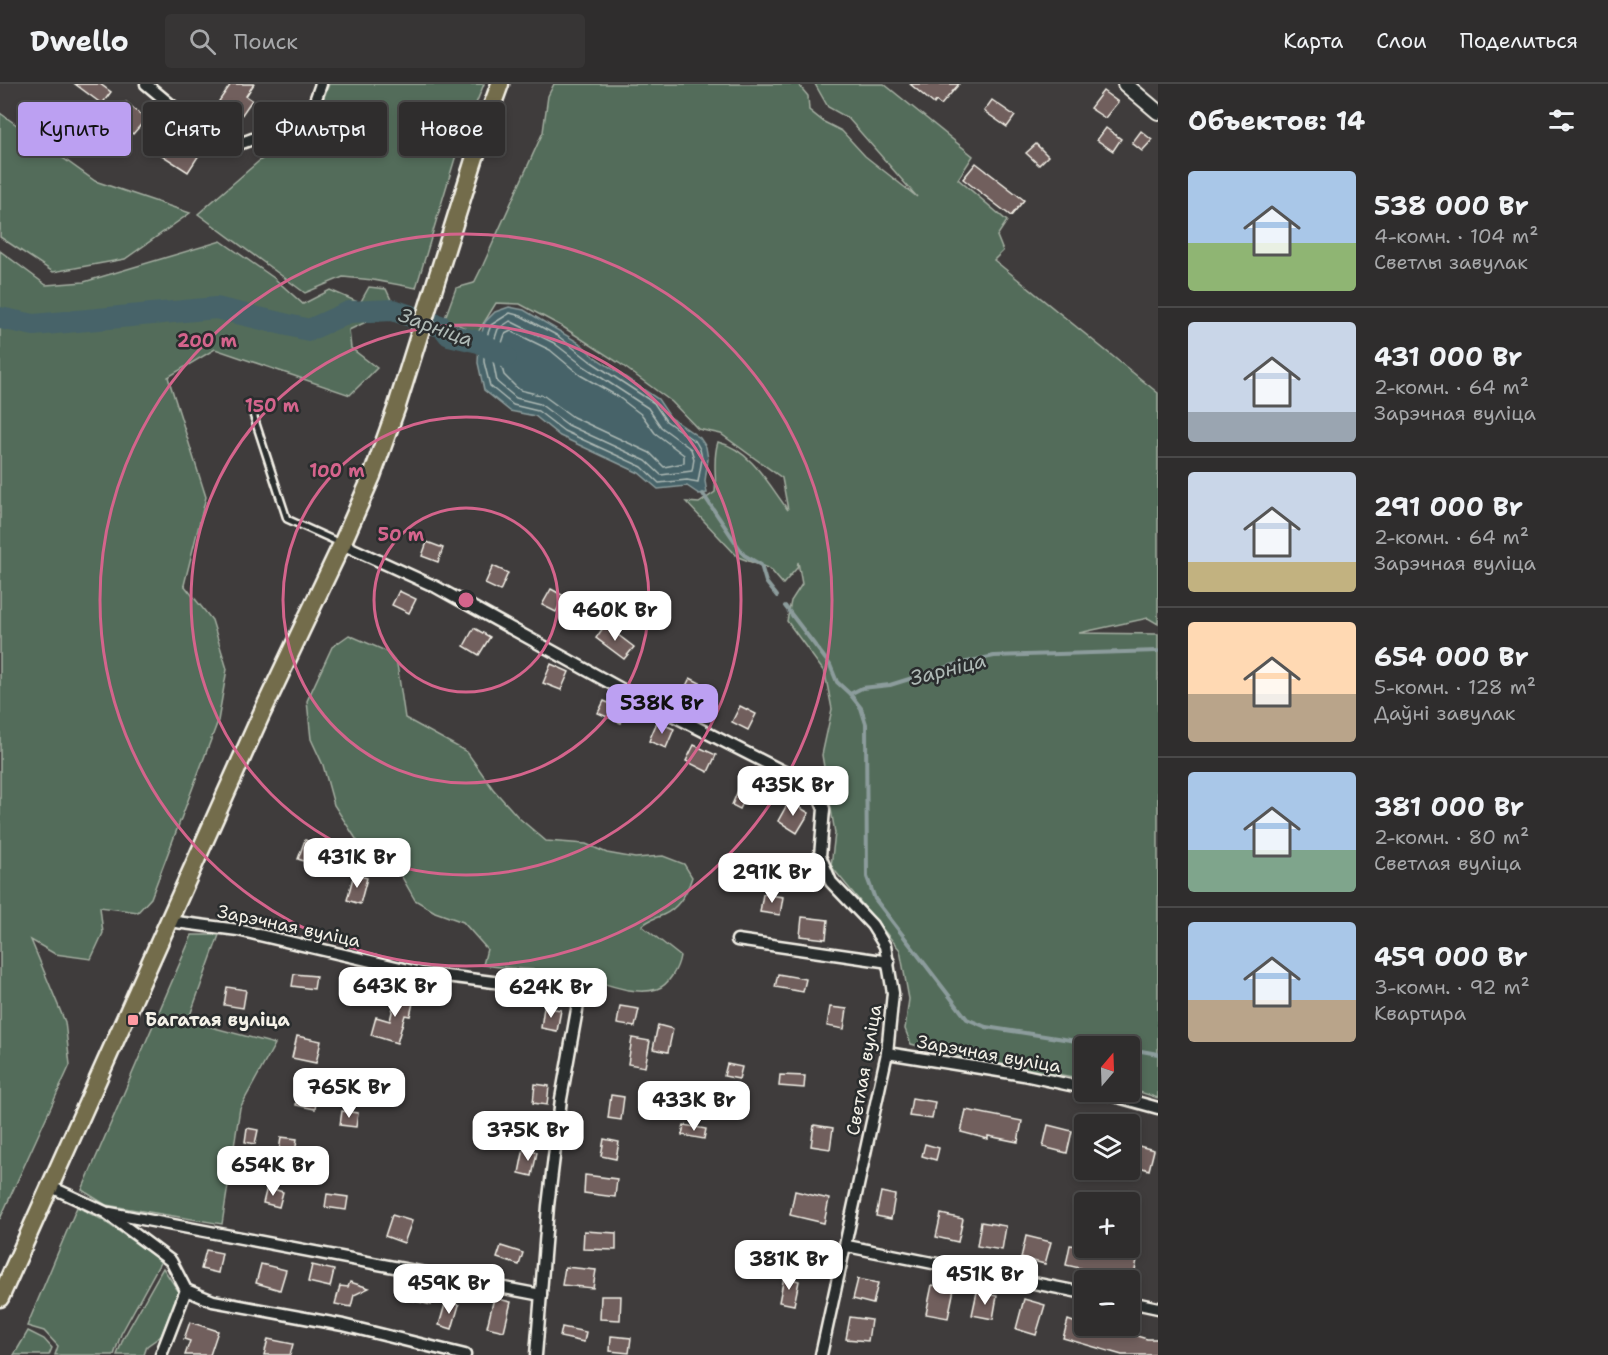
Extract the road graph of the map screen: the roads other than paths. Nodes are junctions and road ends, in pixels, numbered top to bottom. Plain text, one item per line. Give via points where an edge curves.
1 (146, 84) edge
2 (321, 84) edge
3 (500, 84) edge
4 (1125, 84) edge
5 (1158, 112) edge
6 (250, 405) dead end
7 (349, 547) junction
8 (168, 921) junction
9 (737, 940) dead end
10 (889, 962) junction
11 (887, 1053) junction
12 (1074, 1087) edge
13 (1136, 1102) edge
14 (1158, 1108) edge
15 (49, 1186) junction
16 (105, 1212) junction
17 (846, 1246) junction
18 (186, 1290) junction
19 (1074, 1291) edge
20 (540, 1295) junction
21 (0, 1298) edge
22 (1140, 1304) edge
23 (1158, 1308) edge
24 (161, 1355) edge
25 (465, 1355) edge
26 (536, 1355) edge
27 (821, 1355) edge

1 - 2 street via 212,139 239,144 309,118
3 - 7 main road
4 - 5 street
6 - 7 lane via 287,519
7 - 8 main road via 261,714
7 - 10 street, Светлая вуліца via 436,587 623,690 784,772 810,776 824,809 820,856 831,882 872,925 885,945
8 - 15 main road
8 - 20 street, Зарэчная вуліца via 261,934 422,973 580,993 561,1100
9 - 10 street
10 - 11 street, Светлая вуліца via 893,993
11 - 12 street, Зарэчная вуліца
11 - 17 street, Светлая вуліца
13 - 14 street
15 - 16 street
15 - 21 main road
16 - 18 street via 171,1261
16 - 20 street
17 - 19 street
17 - 27 street, Светлая вуліца
18 - 24 street
18 - 25 street via 213,1300 344,1325
20 - 26 street
22 - 23 street

